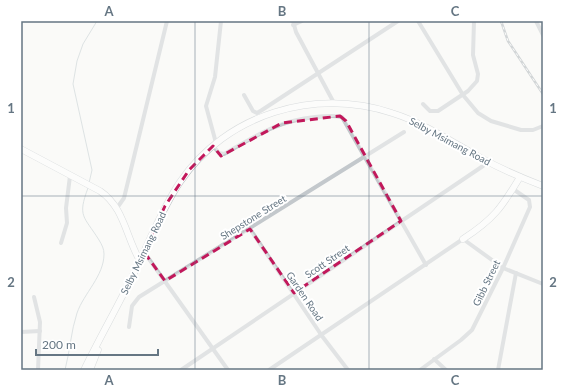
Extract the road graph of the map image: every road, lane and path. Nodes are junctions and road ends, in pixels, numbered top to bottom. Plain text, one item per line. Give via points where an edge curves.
1 (166, 21) edge
2 (222, 21) edge
3 (302, 21) edge
4 (398, 21) edge
5 (418, 21) edge
6 (474, 21) edge
7 (536, 21) edge
8 (293, 23) edge
9 (543, 35) edge
10 (320, 74) junction
11 (244, 95) dead end
12 (463, 95) junction
13 (275, 102) junction
14 (334, 103) junction
15 (423, 104) dead end
16 (278, 110) junction
17 (543, 126) edge
18 (404, 132) dead end
19 (214, 145) junction
20 (21, 149) edge
21 (364, 156) junction
22 (483, 166) dead end
23 (73, 177) junction
24 (520, 177) junction
25 (543, 186) edge
26 (513, 189) junction
27 (117, 208) junction
28 (401, 222) junction
29 (250, 229) junction
30 (464, 239) junction
31 (61, 243) dead end
32 (144, 252) junction
33 (140, 261) junction
34 (426, 265) junction
35 (503, 268) junction
36 (516, 273) junction
37 (165, 281) junction
38 (543, 284) edge
39 (294, 293) junction
40 (34, 297) dead end
41 (108, 325) junction
42 (129, 327) dead end
43 (40, 331) junction
44 (21, 332) edge
45 (322, 336) junction
46 (213, 348) junction
47 (434, 359) junction
48 (38, 370) edge
49 (84, 370) edge
50 (90, 370) edge
51 (181, 370) edge
52 (228, 370) edge
53 (269, 370) edge
54 (348, 370) edge
55 (420, 370) edge
56 (446, 370) edge
57 (498, 370) edge

1 - 27 street via 124,198
2 - 19 street via 215,77 206,101
3 - 8 street
4 - 10 street
5 - 12 street
6 - 12 street via 474,60 478,78
7 - 9 street
8 - 10 street
10 - 13 street
10 - 14 street
11 - 13 street via 254,112
12 - 15 street via 435,112
12 - 17 street via 473,109 491,121 526,130
13 - 16 street
14 - 16 main road, Selby Msimang Road
14 - 24 main road, Selby Msimang Road via 367,106 406,118
16 - 19 main road, Selby Msimang Road via 255,119
18 - 21 street, Shepstone Street
19 - 21 street via 219,153 224,154 282,123 332,116 342,117
19 - 32 main road, Selby Msimang Road via 189,170 175,190
20 - 23 main road
21 - 28 street
21 - 29 street, Shepstone Street
22 - 28 street, Scott Street
23 - 27 main road via 100,191
23 - 31 street via 66,208 67,223
24 - 25 main road, Selby Msimang Road
24 - 26 main road
26 - 30 main road via 493,217
26 - 35 street, Gibb Street via 528,200 530,207
27 - 33 main road
28 - 34 street
28 - 39 street, Scott Street
29 - 37 street, Shepstone Street
29 - 39 street, Garden Road
30 - 34 street
30 - 35 street
32 - 33 main road, Selby Msimang Road
32 - 37 street
33 - 41 main road, Selby Msimang Road
34 - 45 street
35 - 36 street
35 - 47 street, Gibb Street via 472,330
36 - 38 street
36 - 57 street
37 - 42 street, Shepstone Street via 136,300 131,310
37 - 46 street
39 - 45 street, Garden Road
39 - 46 street, Scott Street
40 - 43 street
41 - 49 main road, Selby Msimang Road
41 - 50 main road, Selby Msimang Road
43 - 44 street
43 - 48 street
45 - 53 street
45 - 54 street, Garden Road
46 - 51 street, Scott Street
46 - 52 street
47 - 55 street, Gibb Street
47 - 56 street

